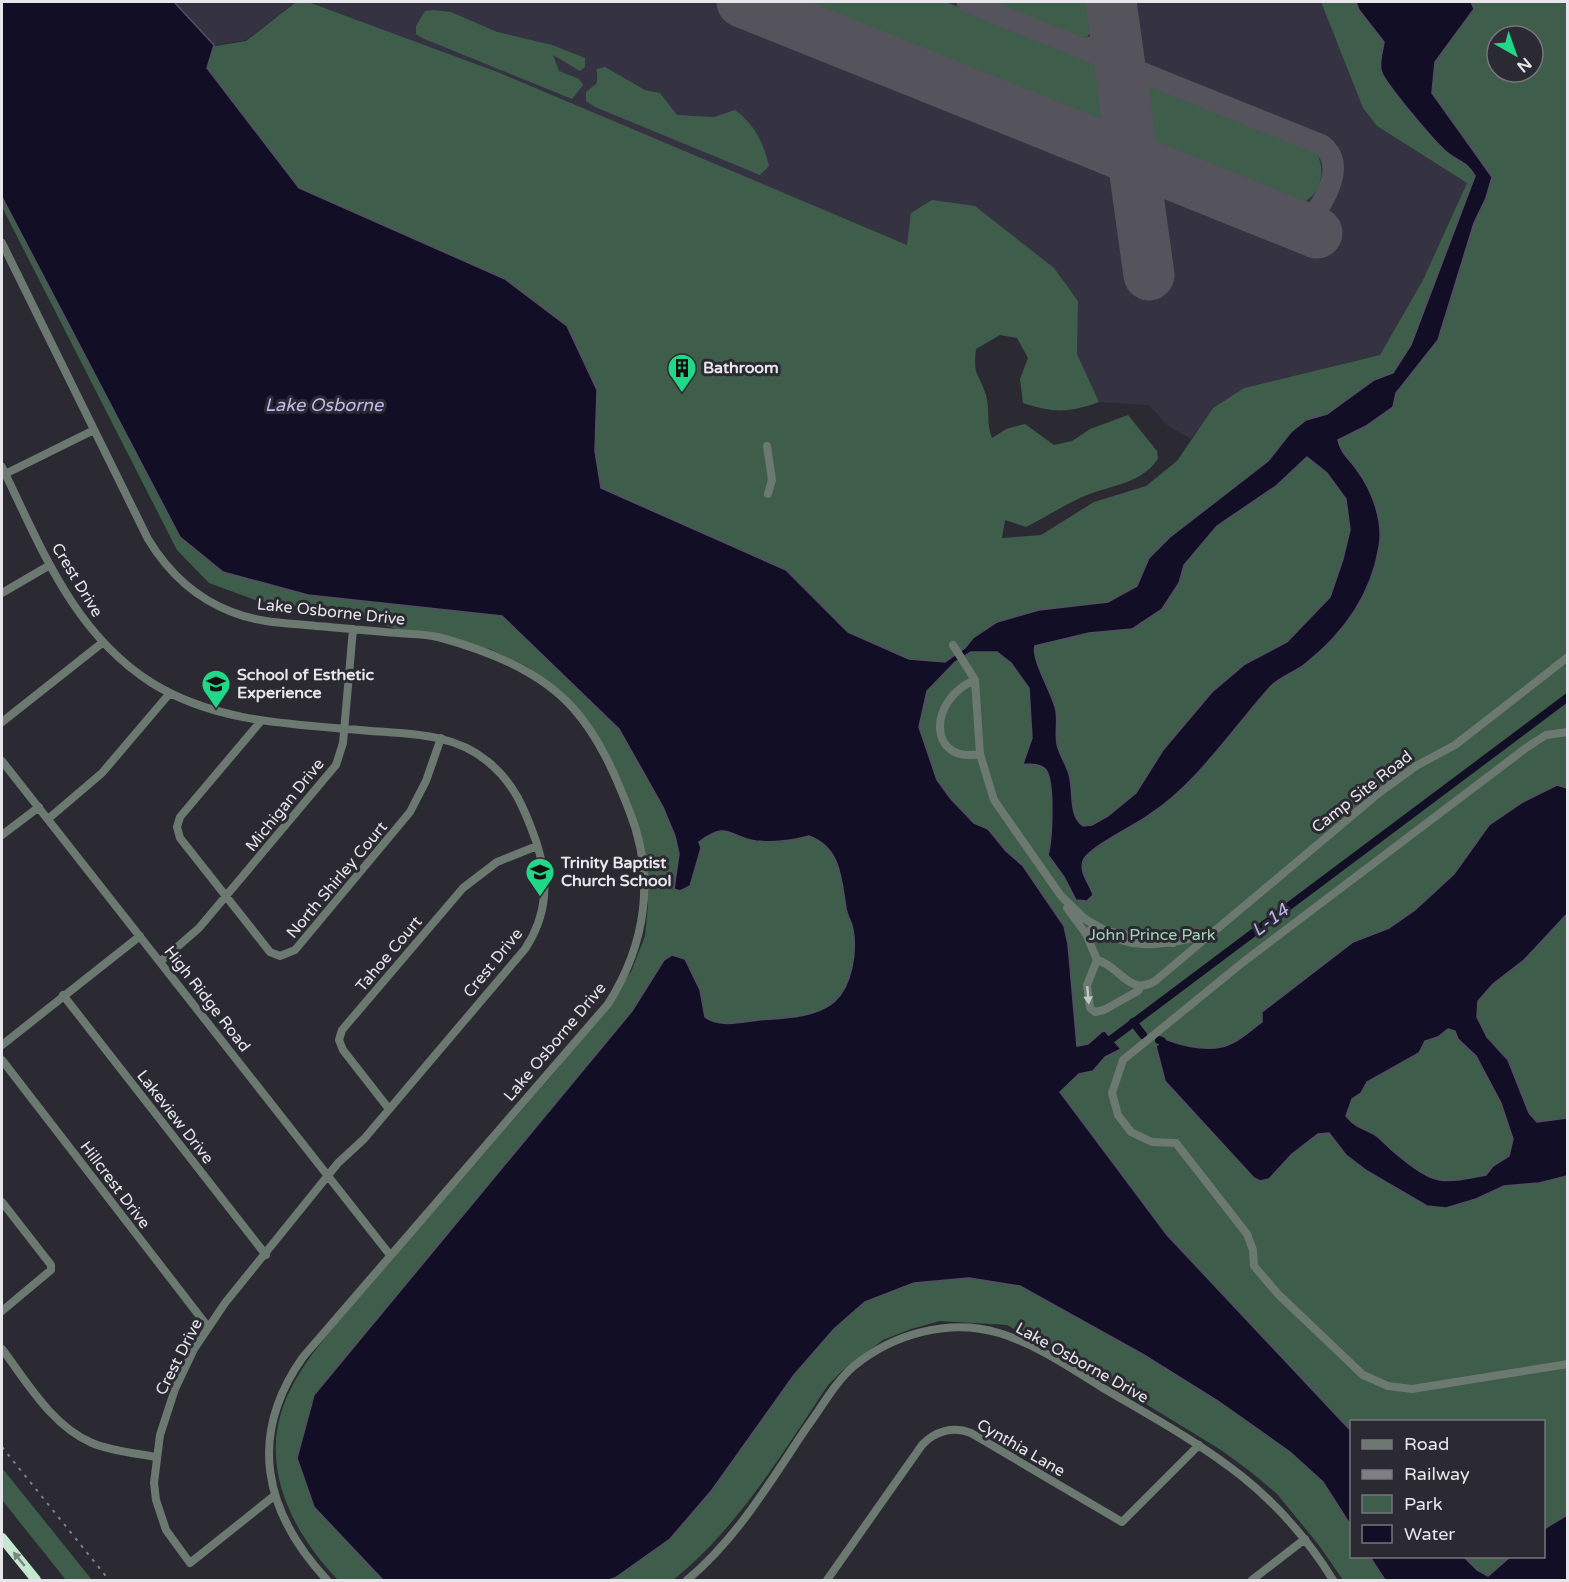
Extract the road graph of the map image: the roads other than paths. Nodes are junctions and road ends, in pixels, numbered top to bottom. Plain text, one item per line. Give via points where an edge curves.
1 (2, 243) edge
2 (94, 430) junction
3 (767, 446) dead end
4 (3, 472) edge
5 (768, 494) dead end
6 (50, 565) junction
7 (2, 593) edge
8 (353, 629) junction
9 (102, 643) junction
10 (953, 645) dead end
11 (1568, 657) edge
12 (975, 680) junction
13 (170, 693) junction
14 (261, 721) junction
15 (2, 722) edge
16 (345, 728) junction
17 (1568, 732) edge
18 (441, 738) junction
19 (980, 754) junction
20 (2, 761) edge
21 (39, 807) junction
22 (48, 819) junction
23 (2, 836) edge
24 (537, 846) junction
25 (226, 896) junction
26 (1061, 896) junction
27 (1096, 925) junction
28 (1086, 934) junction
29 (1208, 935) junction
30 (140, 936) junction
31 (1176, 943) junction
32 (1097, 960) junction
33 (160, 962) junction
34 (1173, 964) junction
35 (1141, 986) junction
36 (63, 996) junction
37 (2, 1045) edge
38 (2, 1060) edge
39 (389, 1109) junction
40 (329, 1177) junction
41 (2, 1202) edge
42 (266, 1255) junction
43 (390, 1255) junction
44 (2, 1311) edge
45 (208, 1327) junction
46 (2, 1349) edge
47 (1568, 1364) edge
48 (1199, 1445) junction
49 (156, 1457) junction
50 (274, 1496) junction
51 (2, 1538) edge
52 (1305, 1539) junction
53 (36, 1581) edge
54 (327, 1581) edge
55 (687, 1581) edge
56 (827, 1581) edge
57 (1252, 1581) edge
58 (1333, 1581) edge

1 - 2 street, Lake Osborne Drive
2 - 4 street
2 - 8 street, Lake Osborne Drive via 152,545 166,566 189,588 215,605 251,618
3 - 5 street via 772,480
4 - 6 street, Crest Drive
6 - 7 street
6 - 9 street, Crest Drive via 74,608
8 - 16 street, Michigan Drive
8 - 43 street, Lake Osborne Drive via 437,637 500,657 556,691 586,725 615,776 636,828 645,884 636,947 608,1004
9 - 13 street, Crest Drive via 135,672
9 - 15 street
10 - 12 street, Camp Site Road
11 - 29 street, Camp Site Road via 1455,745 1416,766 1379,793
12 - 19 street, Camp Site Road
12 - 19 street via 945,703 939,726 945,743 953,750
13 - 14 street, Crest Drive via 206,709
13 - 22 street via 102,773
14 - 16 street, Crest Drive
14 - 25 street via 177,822 180,838
16 - 18 street, Crest Drive
16 - 25 street, Michigan Drive via 340,754 330,774
17 - 47 street via 1546,735 1526,748 1242,963 1123,1060 1112,1093 1118,1115 1131,1132 1152,1142 1176,1143 1188,1156 1247,1234 1254,1266 1363,1375 1388,1386 1412,1389
18 - 24 street, Crest Drive via 473,751 499,772 519,798
18 - 25 street, North Shirley Court via 410,812 291,954 280,956 270,952
19 - 26 street, Camp Site Road via 994,800
20 - 21 street, High Ridge Road
21 - 22 street, High Ridge Road
21 - 23 street
22 - 30 street, High Ridge Road
24 - 39 street, Crest Drive via 544,866 545,900 533,938
24 - 39 street, Tahoe Court via 493,864 463,888 342,1029 339,1040 343,1050
25 - 33 street, Michigan Drive via 199,928
26 - 27 street, Camp Site Road
26 - 28 street
27 - 28 street
27 - 31 street, Camp Site Road via 1112,936 1132,941
28 - 32 street
29 - 31 street, Camp Site Road
29 - 34 street
30 - 33 street, High Ridge Road
30 - 36 street
31 - 34 street via 1182,952
32 - 35 street
32 -> 35 street via 1087,985 1092,1011 1116,1004
33 - 40 street, High Ridge Road
34 - 35 street via 1155,981
36 - 37 street
36 - 42 street, Lakeview Drive
38 - 45 street, Hillcrest Drive
39 - 40 street, Crest Drive
40 - 42 street, Crest Drive
40 - 43 street, High Ridge Road
41 - 44 street via 51,1270
42 - 45 street, Crest Drive
43 - 50 street, Lake Osborne Drive via 303,1357 282,1391 273,1415 268,1448
45 - 49 street, Crest Drive via 175,1389
46 - 49 street via 70,1430 106,1448
48 - 52 street, Lake Osborne Drive via 1254,1484
48 - 55 street, Lake Osborne Drive via 1057,1360 1008,1337 982,1330 932,1329 887,1344 853,1367 733,1533
48 - 56 street, Cynthia Lane via 1122,1522 971,1433 940,1432 922,1445
49 - 50 street, Crest Drive via 154,1484 160,1515 190,1563
50 - 54 street, Lake Osborne Drive via 290,1532
53 -> 51 highway
52 - 57 street
52 - 58 street, Lake Osborne Drive

